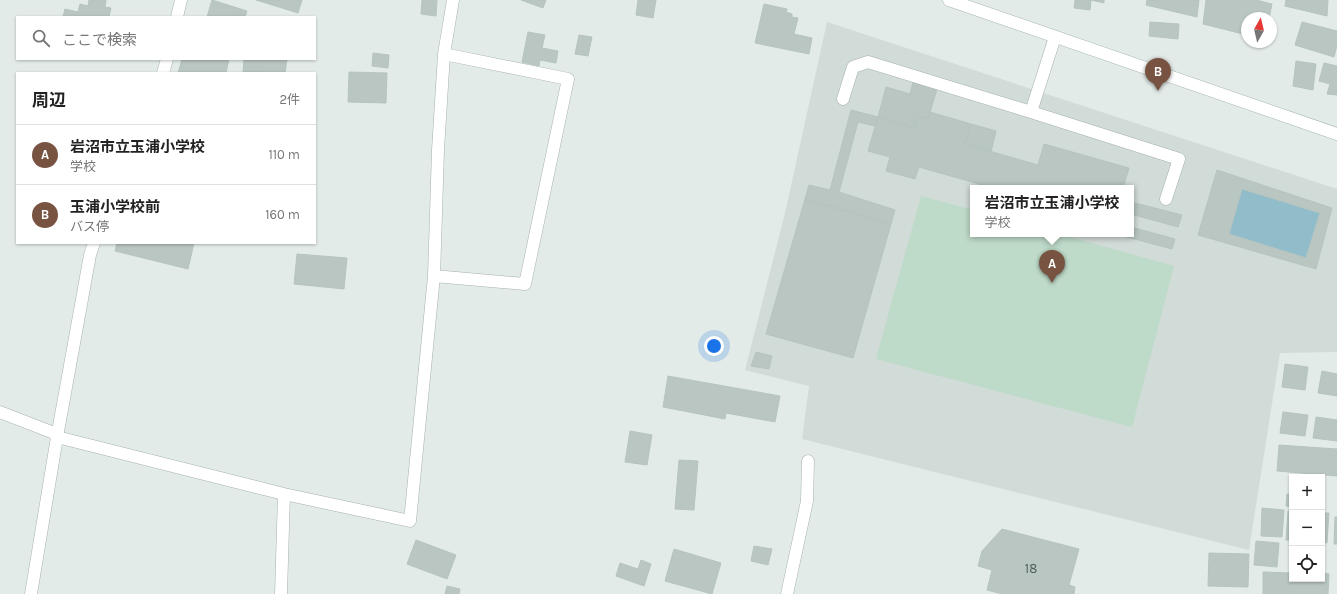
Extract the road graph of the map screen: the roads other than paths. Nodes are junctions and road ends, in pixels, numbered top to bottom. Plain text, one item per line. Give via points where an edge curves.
1 (181, 0) edge
2 (453, 0) edge
3 (949, 0) edge
4 (177, 16) edge
5 (1056, 37) junction
6 (444, 54) junction
7 (167, 60) edge
8 (163, 72) edge
9 (843, 99) dead end
10 (1032, 112) junction
11 (1337, 134) edge
12 (1166, 198) dead end
13 (94, 244) edge
14 (434, 276) junction
15 (0, 412) edge
16 (56, 437) junction
17 (808, 461) dead end
18 (284, 494) junction
19 (31, 594) edge
20 (281, 594) edge
21 (787, 594) edge

1 - 4 street
2 - 6 street
3 - 5 street
5 - 10 street
5 - 11 street
6 - 14 street
6 - 14 street via 568,79 525,284
7 - 8 street
9 - 10 street via 853,67 868,62
10 - 12 street via 1179,159
13 - 16 street
14 - 18 street via 410,522
15 - 16 street via 54,433
16 - 18 street
16 - 19 street
17 - 21 street via 807,501
18 - 20 street

